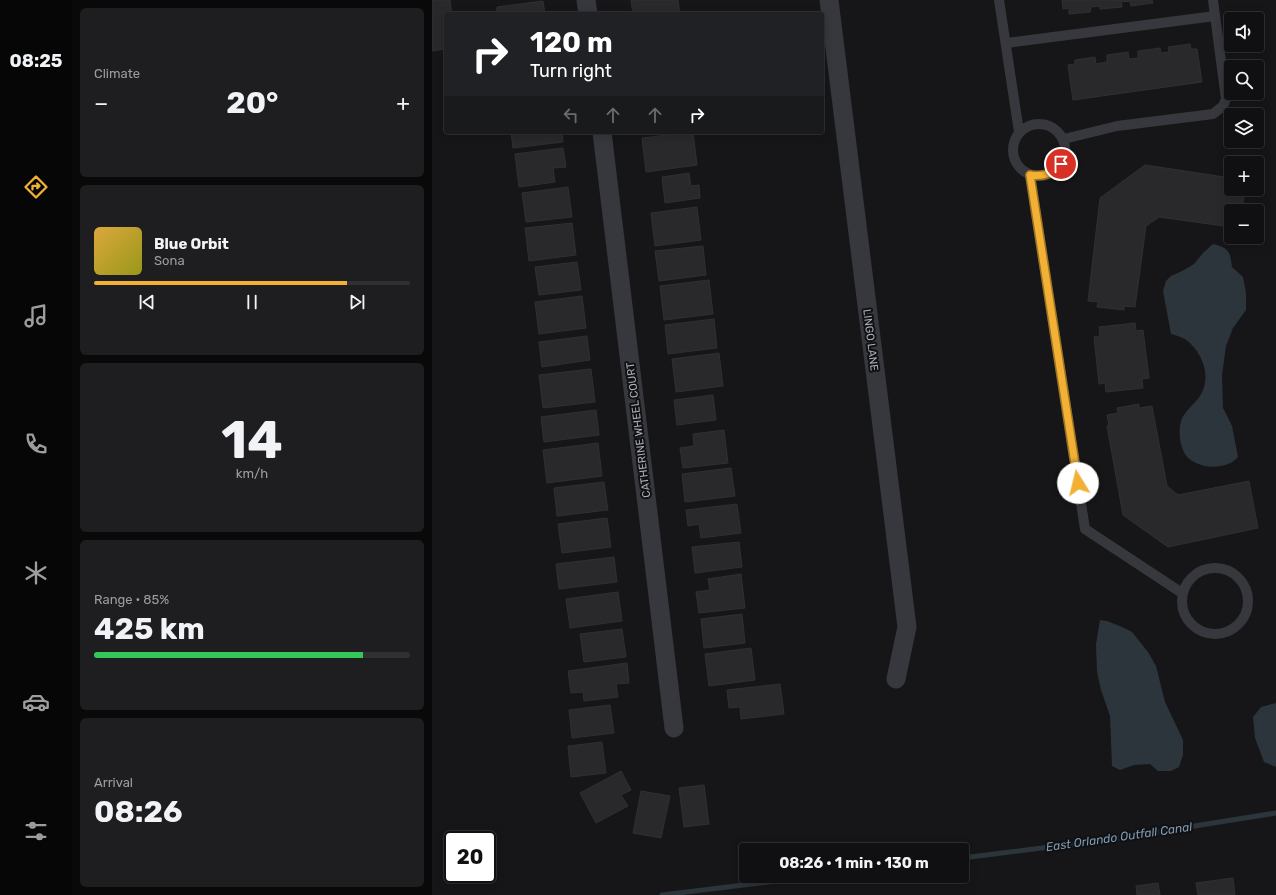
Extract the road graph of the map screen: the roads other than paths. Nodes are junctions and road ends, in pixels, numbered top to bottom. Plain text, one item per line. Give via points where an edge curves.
1 (586, 0) edge
2 (829, 0) edge
3 (999, 0) edge
4 (1213, 0) edge
5 (588, 12) edge
6 (1215, 16) junction
7 (1006, 43) junction
8 (1019, 132) junction
9 (602, 134) edge
10 (1064, 139) junction
11 (1030, 175) junction
12 (1182, 593) junction
13 (896, 679) dead end
14 (674, 728) dead end

1 - 5 street
2 - 13 street, LINGO LANE via 907,627
3 - 7 lane
4 - 6 lane
6 - 7 lane
6 - 10 lane via 1226,98 1224,106 1213,114 1117,126
7 - 8 lane
8 - 10 lane via 1025,127 1043,123 1059,131
8 - 11 lane via 1014,140 1013,156 1022,170
9 - 14 street, CATHERINE WHEEL COURT
10 - 11 lane via 1065,156 1055,171 1047,175
11 - 12 lane via 1085,529
12 - 12 lane via 1184,615 1199,631 1210,635 1232,631 1240,624 1249,603 1248,592 1243,583 1226,569 1214,568 1194,575 1186,583

